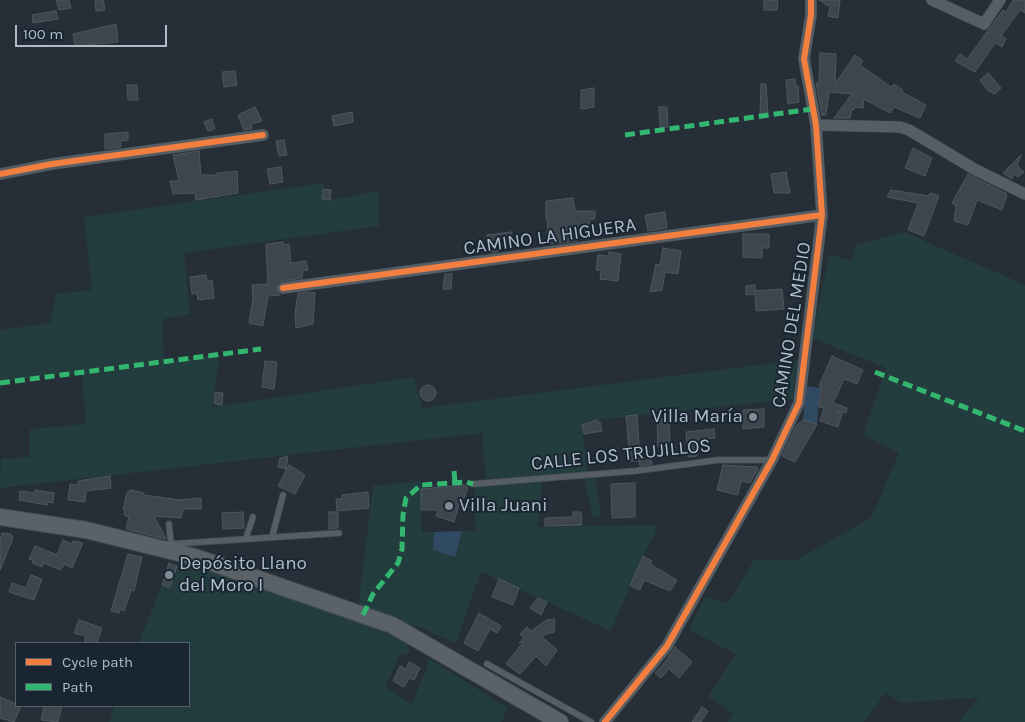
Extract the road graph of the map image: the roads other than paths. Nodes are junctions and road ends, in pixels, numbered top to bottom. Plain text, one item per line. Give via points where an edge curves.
1 (811, 0) edge
2 (932, 0) edge
3 (1000, 0) edge
4 (816, 125) junction
5 (263, 135) dead end
6 (0, 174) edge
7 (1025, 194) edge
8 (822, 215) junction
9 (283, 288) dead end
10 (772, 460) junction
11 (474, 484) dead end
12 (282, 495) dead end
13 (0, 517) edge
14 (253, 517) dead end
15 (169, 524) dead end
16 (339, 533) dead end
17 (272, 537) junction
18 (246, 538) junction
19 (170, 547) junction
20 (487, 664) dead end
21 (560, 722) edge
22 (591, 722) edge
23 (605, 722) edge

1 - 4 street, CAMINO DEL MEDIO via 804,59
2 - 3 street via 984,24
4 - 7 street via 900,127
4 - 8 street, CAMINO DEL MEDIO
5 - 6 street
8 - 9 street, CAMINO LA HIGUERA
8 - 10 street, CAMINO DEL MEDIO via 799,403
10 - 11 lane, CALLE LOS TRUJILLOS via 718,460 650,470
10 - 23 street, CAMINO DEL MEDIO via 667,646
12 - 17 lane
13 - 19 main road
14 - 18 lane
15 - 19 lane
16 - 17 lane
17 - 18 lane
18 - 19 lane
19 - 21 main road via 392,625
20 - 22 lane

